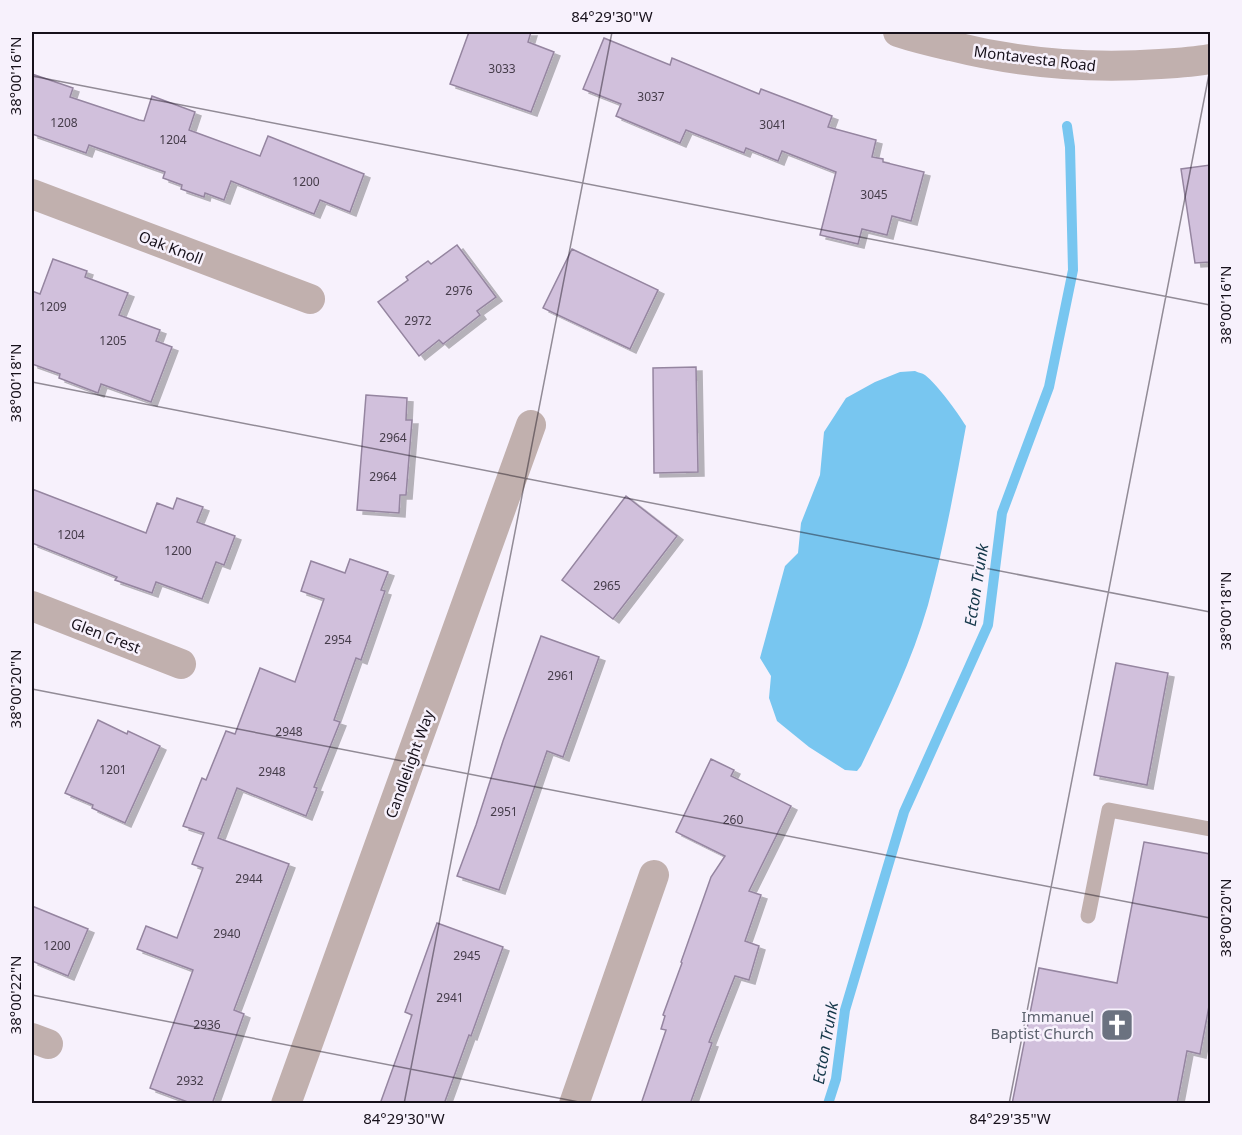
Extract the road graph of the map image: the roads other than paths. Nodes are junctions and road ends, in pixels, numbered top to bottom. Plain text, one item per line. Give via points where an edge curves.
1 (898, 32) edge
2 (1210, 59) edge
3 (32, 194) edge
4 (310, 299) dead end
5 (531, 425) dead end
6 (32, 606) edge
7 (181, 664) dead end
8 (1210, 829) edge
9 (654, 874) dead end
10 (1088, 916) dead end
11 (286, 1104) edge
12 (574, 1104) edge

1 - 2 street, Montavesta Road via 989,55 1068,65 1139,66
3 - 4 street, Oak Knoll
5 - 11 street, Candlelight Way
6 - 7 street, Glen Crest
8 - 10 lane via 1109,810
9 - 12 street

